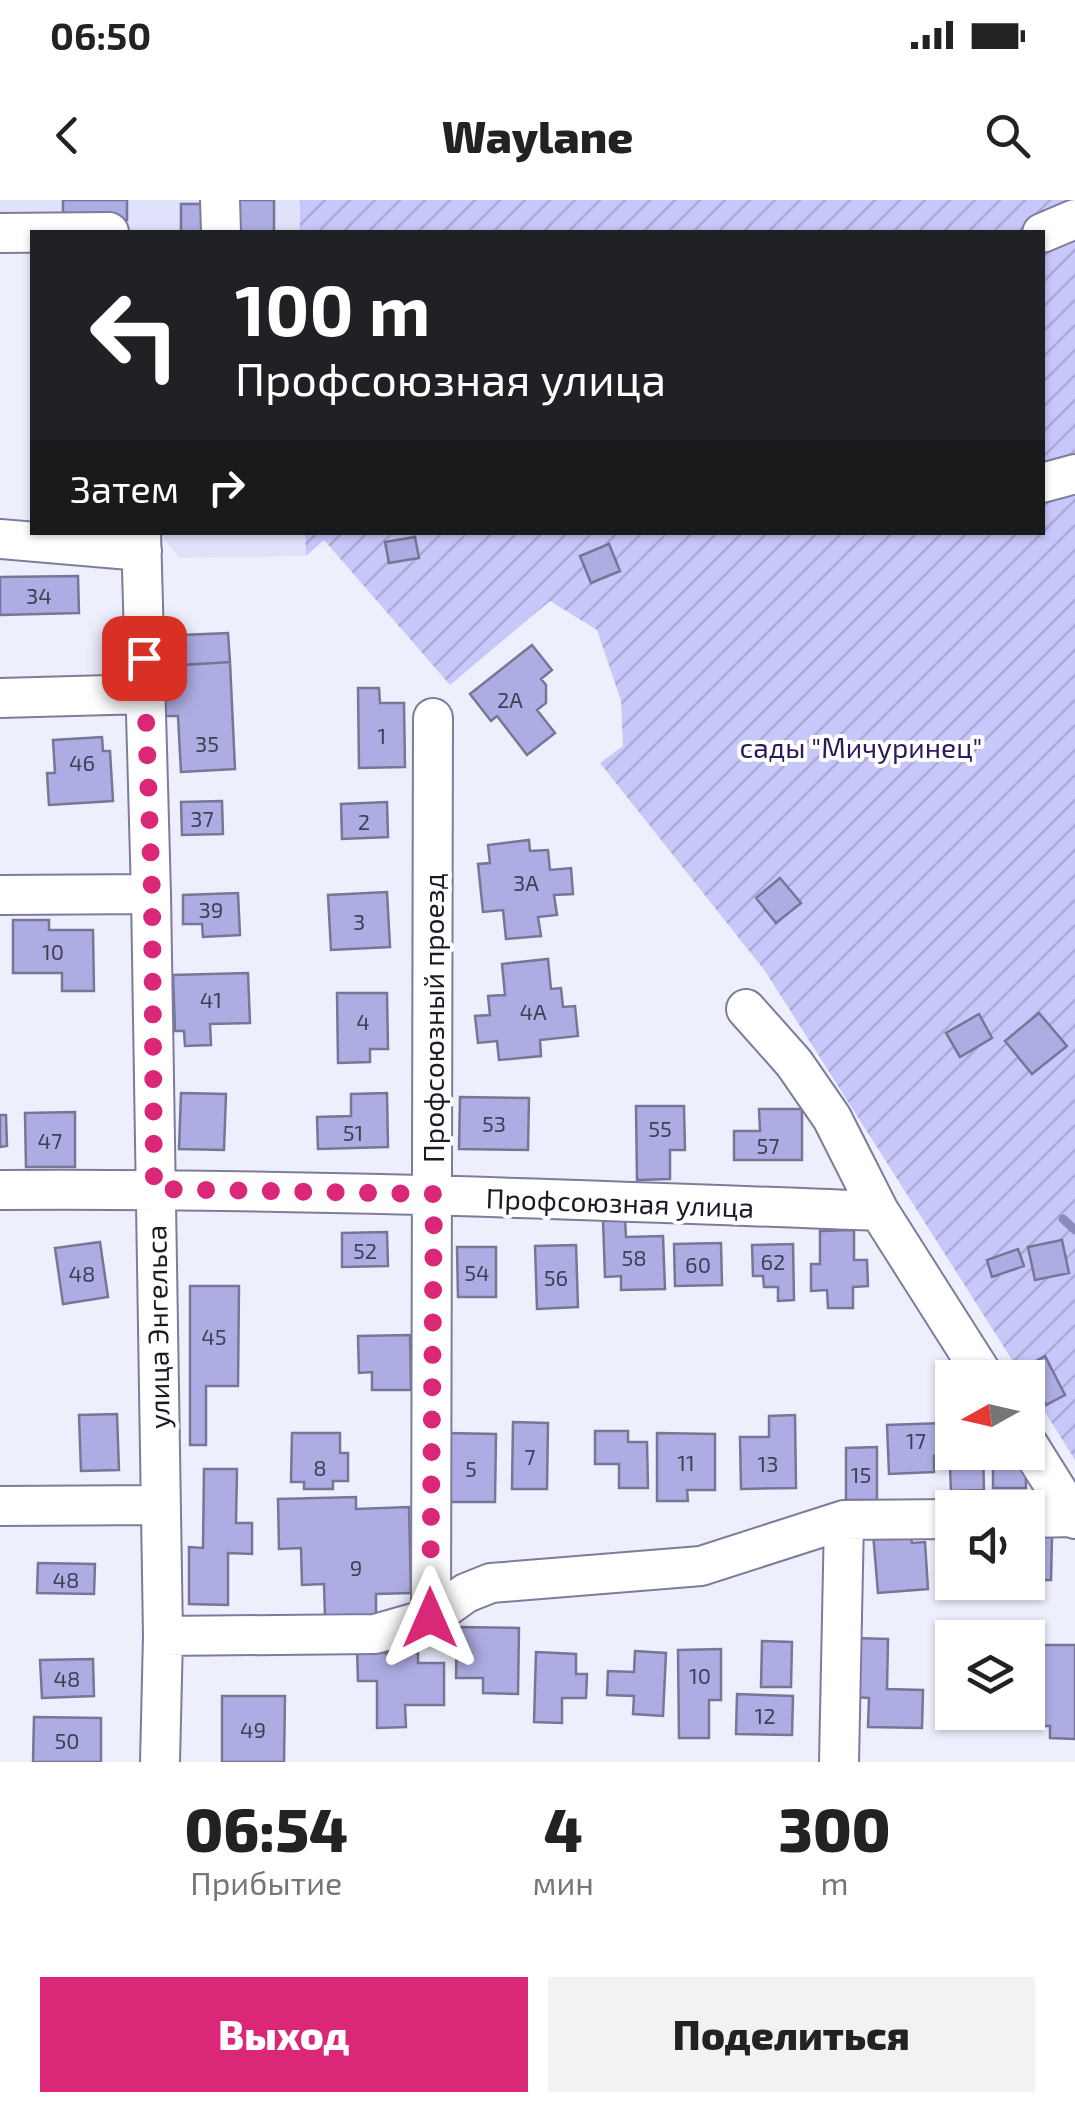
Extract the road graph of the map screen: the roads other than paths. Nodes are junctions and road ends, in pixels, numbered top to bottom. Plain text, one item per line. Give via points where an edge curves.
1 (220, 200) edge
2 (1075, 219) edge
3 (220, 230) edge
4 (1045, 231) edge
5 (0, 233) edge
6 (30, 233) edge
7 (1075, 474) edge
8 (1045, 483) edge
9 (0, 539) edge
10 (141, 542) edge
11 (146, 694) junction
12 (0, 698) edge
13 (434, 718) dead end
14 (152, 894) junction
15 (0, 895) edge
16 (746, 1009) dead end
17 (154, 1189) junction
18 (0, 1190) edge
19 (434, 1194) junction
20 (880, 1212) junction
21 (974, 1360) edge
22 (1045, 1470) edge
23 (160, 1505) junction
24 (0, 1506) edge
25 (1045, 1518) edge
26 (1075, 1518) edge
27 (935, 1519) edge
28 (844, 1520) junction
29 (430, 1618) junction
30 (162, 1636) junction
31 (160, 1762) edge
32 (840, 1762) edge

1 - 3 street
2 - 4 street
5 - 6 street
7 - 8 street
9 - 10 street
10 - 11 street, улица Энгельса
11 - 12 street
11 - 14 street, улица Энгельса
13 - 19 street, Профсоюзный проезд
14 - 15 street
14 - 17 street, улица Энгельса
16 - 20 street via 832,1118
17 - 18 street, Профсоюзная улица
17 - 19 street, Профсоюзная улица
17 - 23 street, улица Энгельса
19 - 20 street, Профсоюзная улица
19 - 29 street, Профсоюзный проезд
20 - 21 street
22 - 26 street
23 - 24 street
23 - 30 street, улица Энгельса
25 - 26 street
27 - 28 street
28 - 29 street via 701,1566 491,1583
28 - 32 street
29 - 30 street via 375,1634
30 - 31 street, улица Энгельса

